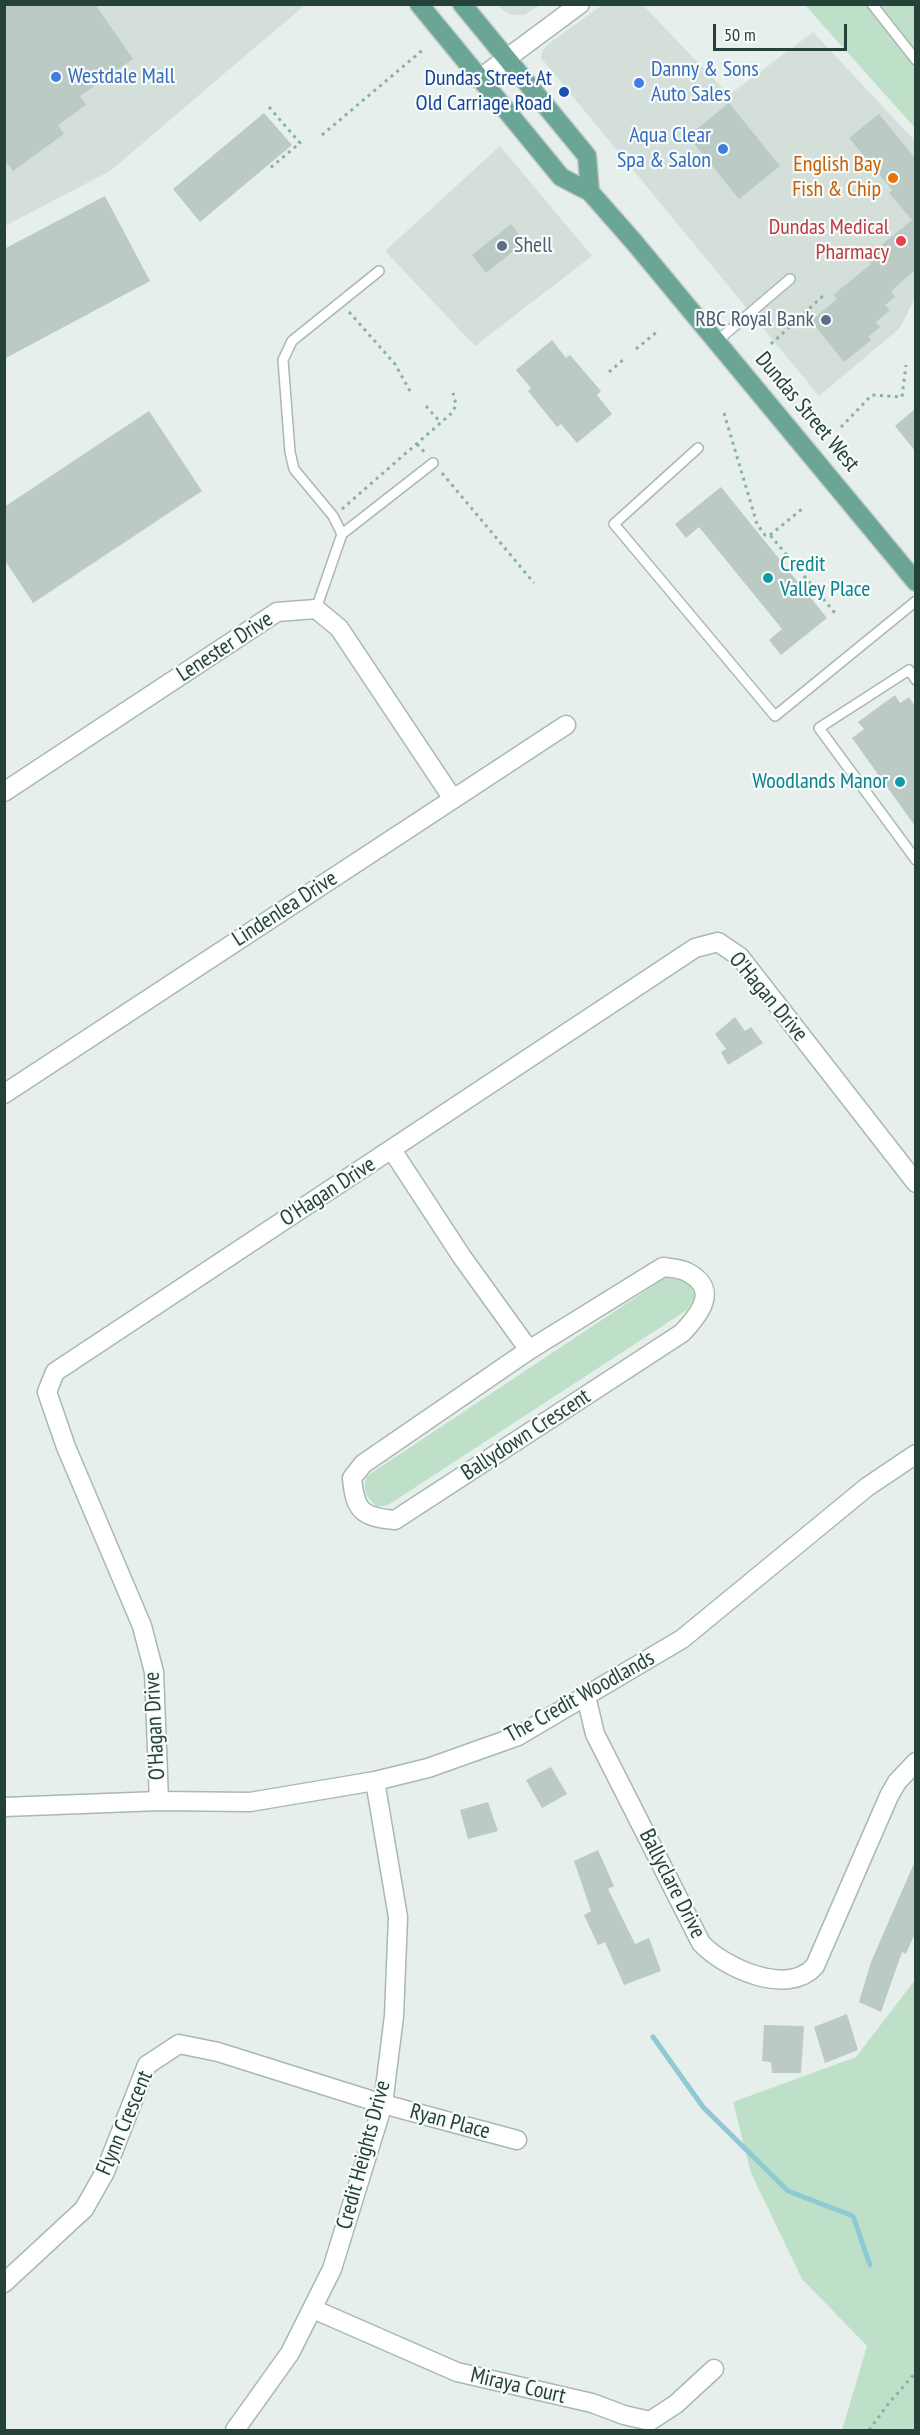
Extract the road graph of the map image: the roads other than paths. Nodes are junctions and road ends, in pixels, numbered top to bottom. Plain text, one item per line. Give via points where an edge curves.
1 (419, 4) edge
2 (462, 4) edge
3 (580, 4) edge
4 (872, 4) edge
5 (507, 59) junction
6 (915, 60) edge
7 (479, 79) junction
8 (590, 192) junction
9 (379, 271) dead end
10 (790, 279) dead end
11 (717, 341) junction
12 (698, 448) dead end
13 (433, 463) road end
14 (342, 534) junction
15 (915, 582) edge
16 (915, 600) edge
17 (316, 609) junction
18 (915, 680) edge
19 (566, 725) dead end
20 (4, 792) edge
21 (453, 799) junction
22 (915, 860) edge
23 (4, 1094) edge
24 (392, 1150) junction
25 (915, 1183) edge
26 (529, 1350) junction
27 (915, 1454) edge
28 (586, 1696) junction
29 (915, 1762) edge
30 (375, 1781) junction
31 (159, 1801) junction
32 (4, 1807) edge
33 (383, 2104) junction
34 (517, 2140) dead end
35 (4, 2283) edge
36 (313, 2309) junction
37 (714, 2369) dead end
38 (235, 2430) edge

1 - 7 main road, Dundas Street West
2 - 5 main road
3 - 5 street
4 - 6 lane
5 - 7 street
5 - 8 main road via 587,156
7 - 8 main road, Dundas Street West via 561,177
8 - 11 main road, Dundas Street West
9 - 14 lane via 292,340 283,360 294,468 333,516
10 - 11 lane
11 - 15 main road, Dundas Street West
12 - 16 lane via 614,524 775,716
13 - 14 lane
14 - 17 lane
17 - 20 street, Lenester Drive via 277,612
17 - 21 street via 339,628
18 - 22 lane via 909,670 819,728
19 - 21 street, Lindenlea Drive
21 - 23 street, Lindenlea Drive
24 - 25 street, O'Hagan Drive via 695,948 718,942 740,957
24 - 26 street
24 - 31 street, O'Hagan Drive via 55,1372 47,1392 66,1447 142,1626 154,1672
26 - 26 street, Ballydown Crescent via 363,1464 352,1478 360,1509 377,1518 395,1520 682,1333 699,1315 705,1300 700,1283 687,1272 663,1267
27 - 28 street, The Credit Woodlands via 867,1487 682,1639
28 - 29 street, Ballyclare Drive via 595,1734 701,1942 724,1961 782,1981 808,1975 815,1966 889,1796
28 - 30 street, The Credit Woodlands via 518,1736 428,1768
30 - 31 street, The Credit Woodlands via 250,1802
30 - 33 street, Credit Heights Drive via 398,1917 394,2016
31 - 32 street, The Credit Woodlands
33 - 34 street, Ryan Place
33 - 35 street, Flynn Crescent via 218,2052 178,2044 147,2065 105,2172 84,2209
33 - 36 street, Credit Heights Drive via 332,2269
36 - 37 street, Miraya Court via 457,2372 592,2403 650,2421 676,2404
36 - 38 street, Credit Heights Drive via 290,2353

